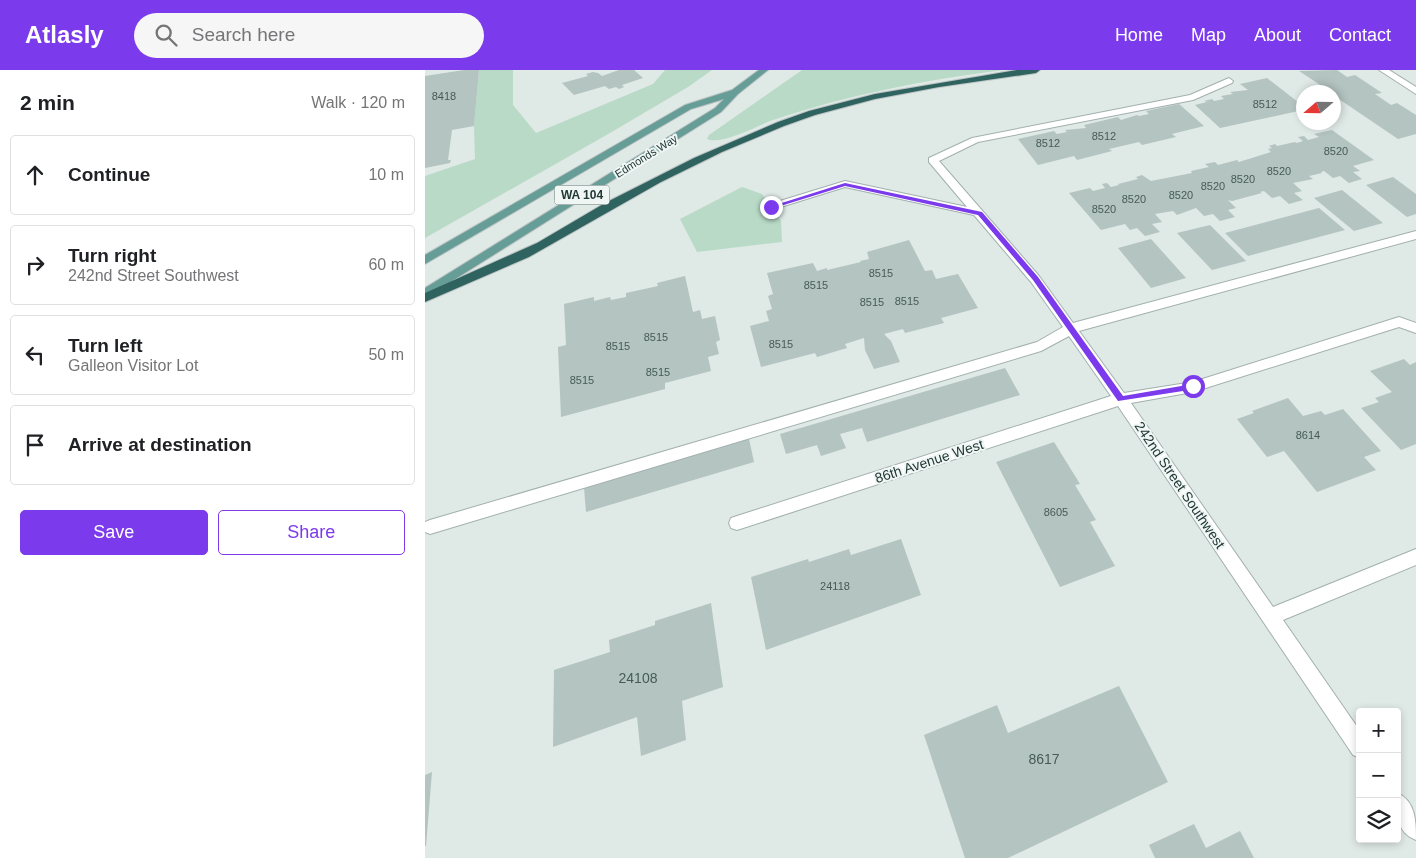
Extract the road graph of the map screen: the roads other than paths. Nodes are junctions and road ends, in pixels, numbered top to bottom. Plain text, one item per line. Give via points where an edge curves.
1 (764, 70) edge
2 (1036, 70) edge
3 (1383, 70) edge
4 (1229, 81) dead end
5 (1416, 91) edge
6 (735, 92) junction
7 (771, 207) dead end
8 (979, 213) junction
9 (1416, 235) edge
10 (425, 260) edge
11 (425, 294) edge
12 (425, 298) edge
13 (1071, 328) junction
14 (1416, 328) edge
15 (1121, 399) junction
16 (737, 523) dead end
17 (430, 527) dead end
18 (1416, 557) edge
19 (1270, 617) junction
20 (1356, 742) edge
21 (1401, 809) edge
22 (1416, 830) edge

1 - 6 main road, Edmonds Way / WA 104
2 - 12 highway via 884,94 781,124 718,151 616,202 554,239
3 - 5 street
4 - 8 street, 242nd Street Southwest via 1193,97 975,140 933,160
6 - 10 main road, Edmonds Way / WA 104 via 688,107
6 - 11 main road, Edmonds Way / WA 104 via 710,115
7 - 8 street via 845,184
8 - 13 street, 242nd Street Southwest
9 - 13 street
13 - 15 street, 242nd Street Southwest
13 - 17 street via 1041,346
14 - 15 street, 86th Avenue West via 1399,322 1193,386
15 - 16 street, 86th Avenue West
15 - 19 street, 242nd Street Southwest
18 - 19 street
19 - 20 street, 242nd Street Southwest
21 - 22 street

